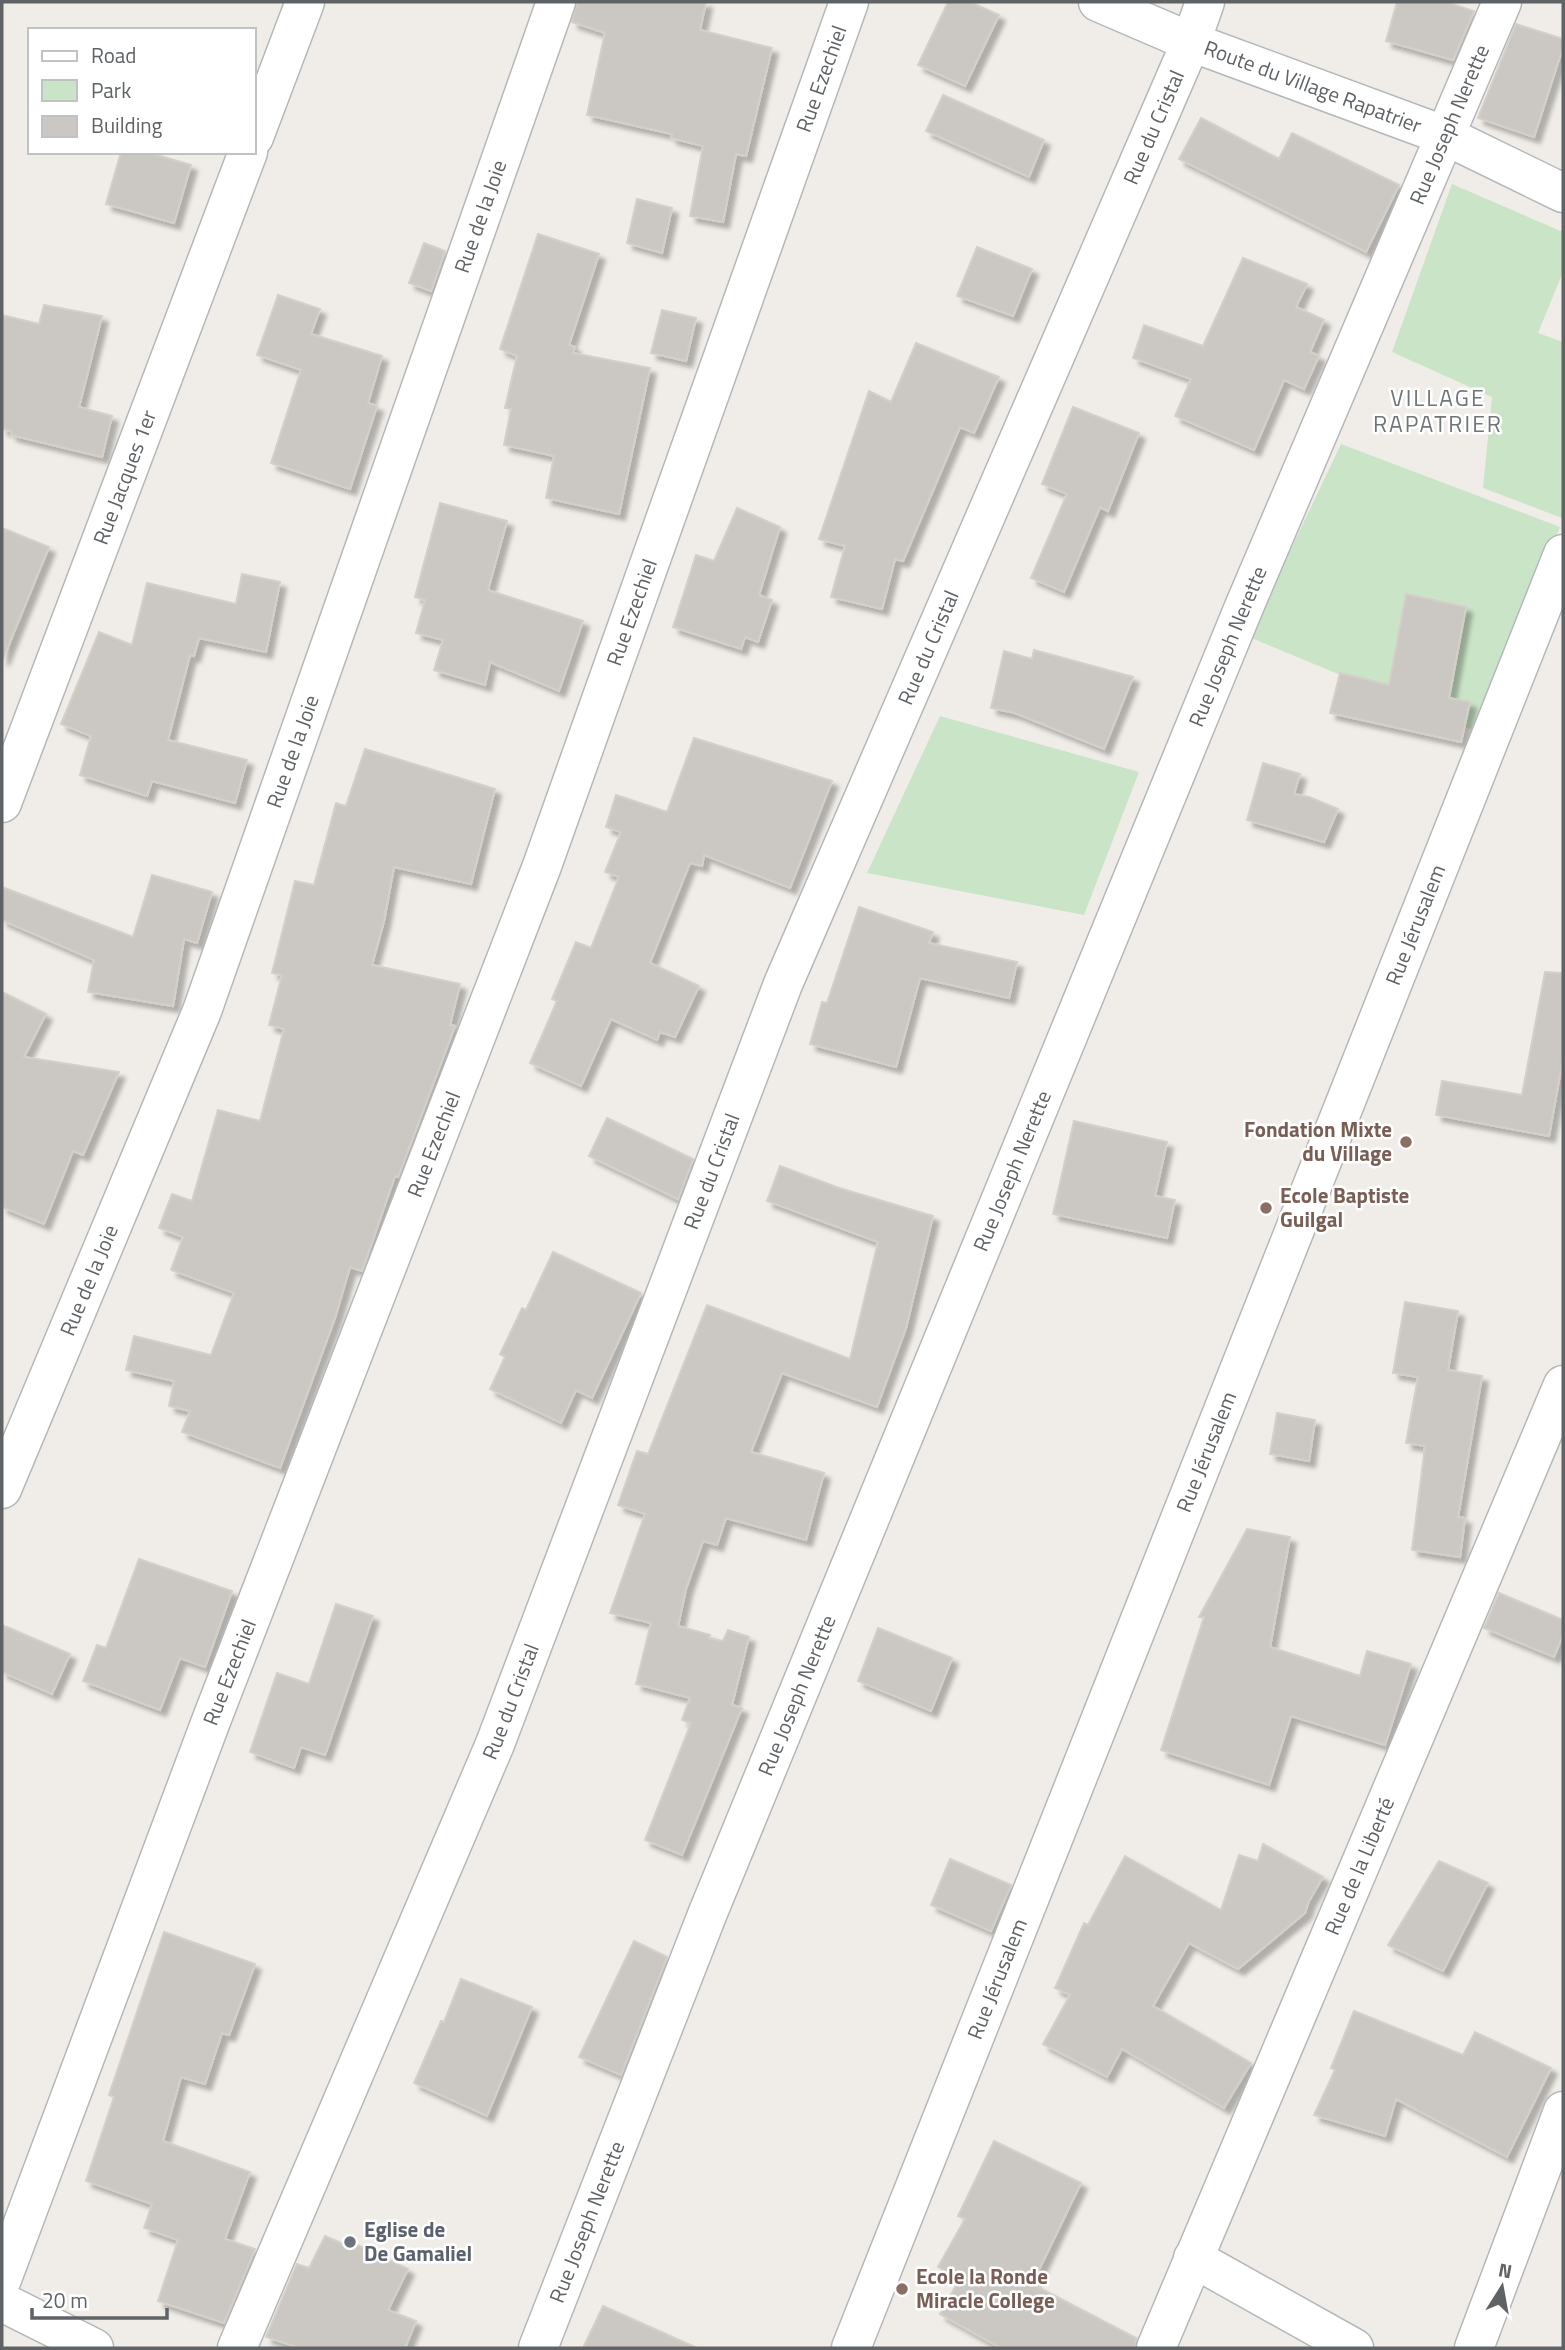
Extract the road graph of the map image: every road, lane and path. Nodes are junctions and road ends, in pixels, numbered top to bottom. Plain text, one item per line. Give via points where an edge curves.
1 (305, 2) edge
2 (556, 2) edge
3 (849, 2) edge
4 (1098, 2) edge
5 (1205, 2) edge
6 (1502, 2) edge
7 (1191, 42) junction
8 (256, 132) edge
9 (1446, 136) junction
10 (247, 154) edge
11 (1563, 192) edge
12 (1563, 554) edge
13 (2, 803) edge
14 (1563, 1385) edge
15 (2, 1489) edge
16 (1563, 2111) edge
17 (1193, 2258) junction
18 (2, 2279) edge
19 (2, 2302) edge
20 (94, 2348) edge
21 (237, 2348) edge
22 (538, 2348) edge
23 (852, 2348) edge
24 (1156, 2348) edge
25 (1354, 2348) edge
26 (1474, 2348) edge

1 - 8 street
2 - 15 street, Rue de la Joie via 202,1011
3 - 18 street, Rue Ezechiel via 541,866 211,1721
4 - 7 street, Route du Village Rapatrier
5 - 7 street, Rue du Cristal
6 - 9 street, Rue Joseph Nerette
7 - 9 street, Route du Village Rapatrier
7 - 21 street, Rue du Cristal via 783,984 495,1744
9 - 11 street, Route du Village Rapatrier
9 - 22 street, Rue Joseph Nerette via 1244,607 723,1877
10 - 13 street, Rue Jacques 1er
12 - 23 street, Rue Jérusalem
14 - 17 street, Rue de la Liberté
16 - 26 street
17 - 24 street, Rue de la Liberté
17 - 25 street
19 - 20 street

